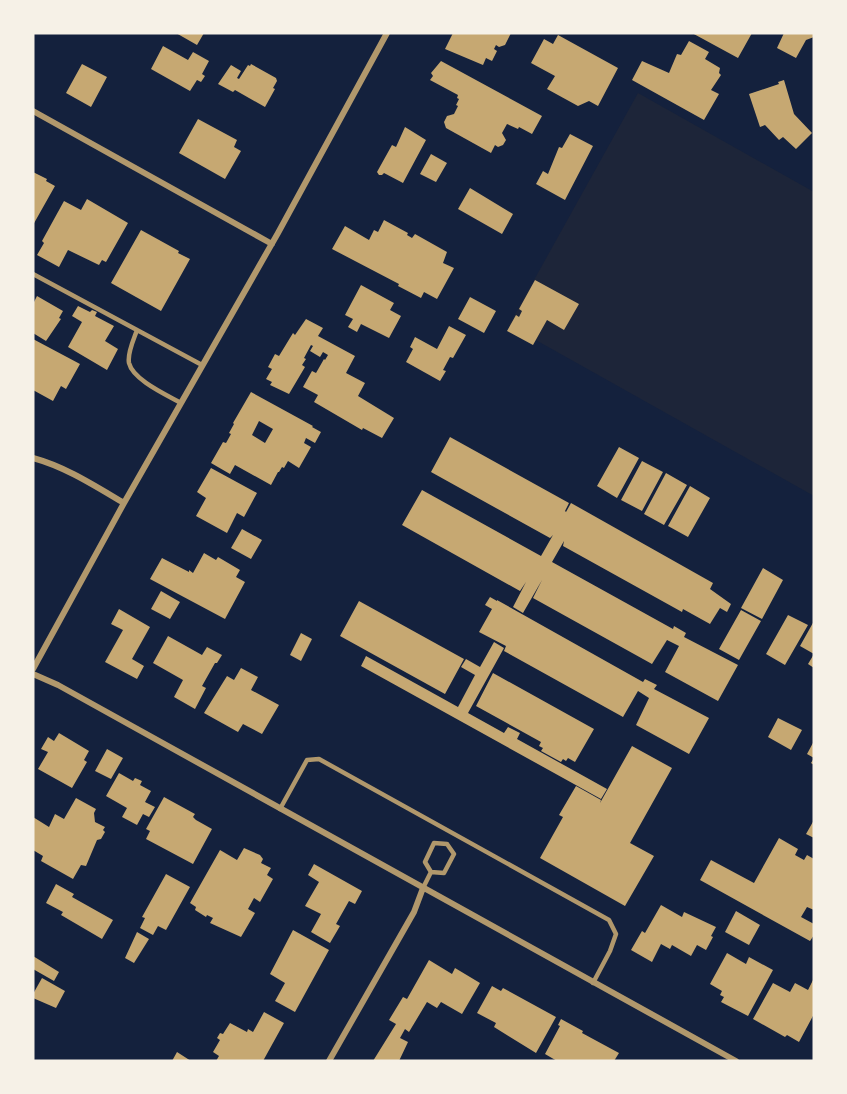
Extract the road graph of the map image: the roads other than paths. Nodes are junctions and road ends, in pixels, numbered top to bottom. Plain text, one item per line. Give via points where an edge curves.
1 (387, 33) edge
2 (33, 111) edge
3 (272, 244) junction
4 (33, 274) edge
5 (137, 330) junction
6 (202, 365) junction
7 (181, 403) junction
8 (33, 458) edge
9 (124, 503) junction
10 (33, 669) edge
11 (33, 674) edge
12 (280, 809) junction
13 (452, 835) junction
14 (447, 844) junction
15 (430, 872) junction
16 (423, 888) junction
17 (593, 983) junction
18 (329, 1061) edge
19 (736, 1061) edge

1 - 3 street
2 - 3 street
3 - 6 street
4 - 5 lane
5 - 6 lane
5 - 7 lane via 129,365 139,377
6 - 7 street
7 - 9 street
8 - 9 street via 51,463
9 - 10 street
11 - 12 street
12 - 13 lane via 307,760 319,759
12 - 16 street
13 - 14 lane
13 - 17 lane via 609,920 616,934
14 - 15 lane via 434,843 425,862
14 - 15 lane via 454,854 444,873
15 - 16 lane
16 - 17 street
16 - 18 street via 414,912
17 - 19 street

